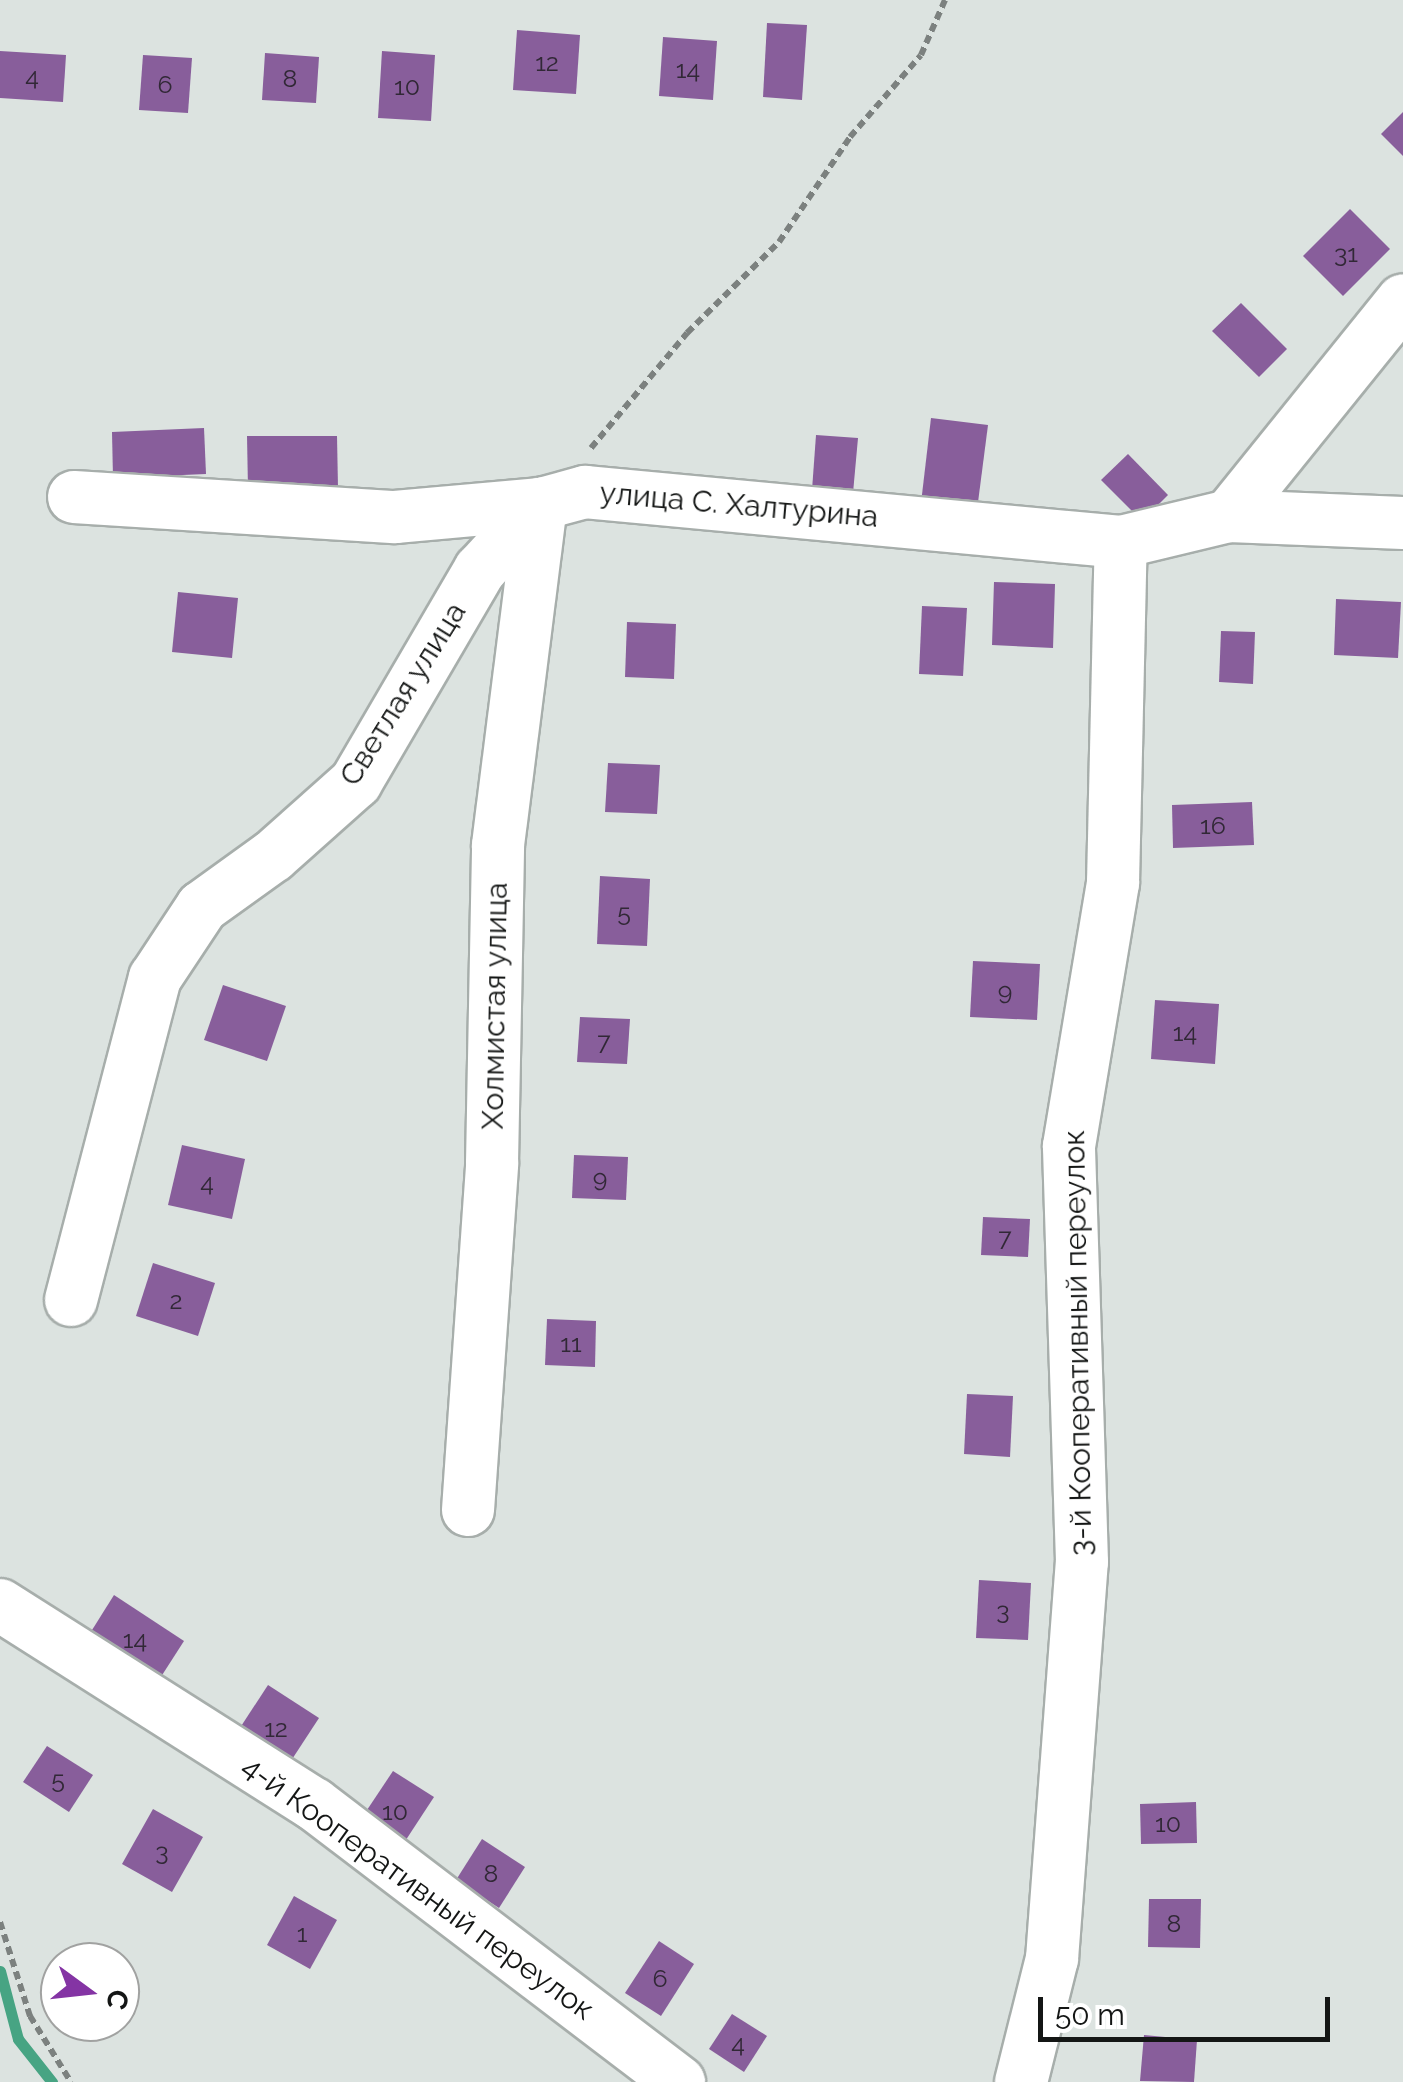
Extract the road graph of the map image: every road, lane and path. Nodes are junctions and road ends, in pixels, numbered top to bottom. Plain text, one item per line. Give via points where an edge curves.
1 (944, 0) edge
2 (1403, 300) edge
3 (74, 497) dead end
4 (541, 504) junction
5 (1229, 516) junction
6 (1403, 523) edge
7 (1121, 542) junction
8 (71, 1300) dead end
9 (468, 1510) dead end
10 (0, 1605) edge
11 (0, 1922) edge
12 (72, 2082) edge
13 (679, 2082) edge
14 (1021, 2082) edge

1 - 4 path via 921,55 850,137 779,242 687,333
2 - 5 street
3 - 4 street, улица С. Халтурина via 395,517
4 - 7 street, улица С. Халтурина via 585,492
4 - 8 street, Светлая улица via 480,570 356,782 273,856 202,907 155,978
4 - 9 street, Холмистая улица via 498,845 492,1163
5 - 6 street, улица С. Халтурина
5 - 7 street, улица С. Халтурина
7 - 14 street, 3-й Кооперативный переулок via 1114,883 1068,1146 1082,1562 1052,1959
10 - 13 street, 4-й Кооперативный переулок via 314,1804
11 - 12 path via 30,2016

